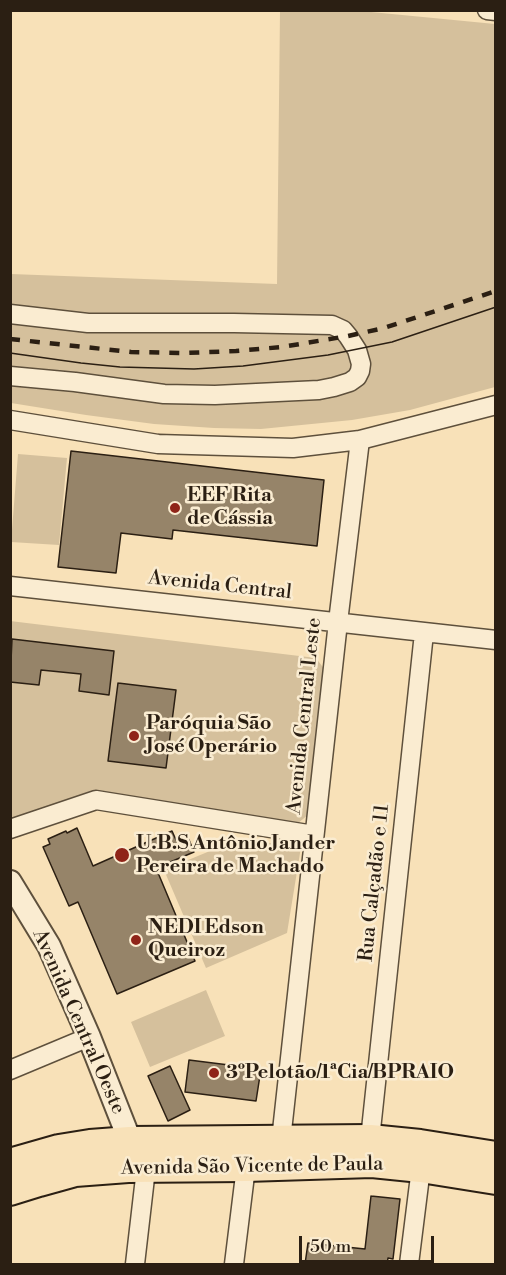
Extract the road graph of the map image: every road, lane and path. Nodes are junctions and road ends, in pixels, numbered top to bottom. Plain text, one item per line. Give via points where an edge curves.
1 (487, 10) edge
2 (495, 11) edge
3 (10, 314) edge
4 (10, 376) edge
5 (495, 405) edge
6 (10, 420) edge
7 (360, 440) junction
8 (10, 586) edge
9 (338, 622) junction
10 (424, 633) junction
11 (495, 640) edge
12 (10, 830) edge
13 (314, 835) junction
14 (10, 882) edge
15 (89, 1037) junction
16 (10, 1070) edge
17 (370, 1139) junction
18 (281, 1140) junction
19 (495, 1156) edge
20 (135, 1159) junction
21 (10, 1163) edge
22 (246, 1167) junction
23 (421, 1168) junction
24 (495, 1180) edge
25 (10, 1191) edge
26 (135, 1264) edge
27 (234, 1264) edge
28 (409, 1264) edge

1 - 2 street
3 - 4 street via 88,323 332,325 348,336 361,364 357,377 334,387 214,395 164,394
5 - 7 street
6 - 7 street via 158,444 293,448
7 - 9 street, Avenida Central Leste
8 - 9 street, Avenida Central
9 - 10 street, Avenida Central
9 - 13 street, Avenida Central Leste
10 - 11 street, Avenida Central
10 - 17 street, Rua Calçadão e 11
12 - 13 street via 96,800
13 - 18 street, Avenida Central Leste
14 - 15 street, Avenida Central Oeste via 49,946
15 - 16 street
15 - 20 street, Avenida Central Oeste
17 - 18 main road, Avenida São Vicente de Paula
17 - 19 main road, Avenida São Vicente de Paula
18 - 20 main road, Avenida São Vicente de Paula
20 - 21 main road, Avenida São Vicente de Paula via 90,1144
20 - 22 main road, Avenida São Vicente de Paula
20 - 25 main road, Avenida São Vicente de Paula
20 - 26 street
22 - 23 main road, Avenida São Vicente de Paula via 372,1163
22 - 27 street
23 - 24 main road, Avenida São Vicente de Paula
23 - 28 street

